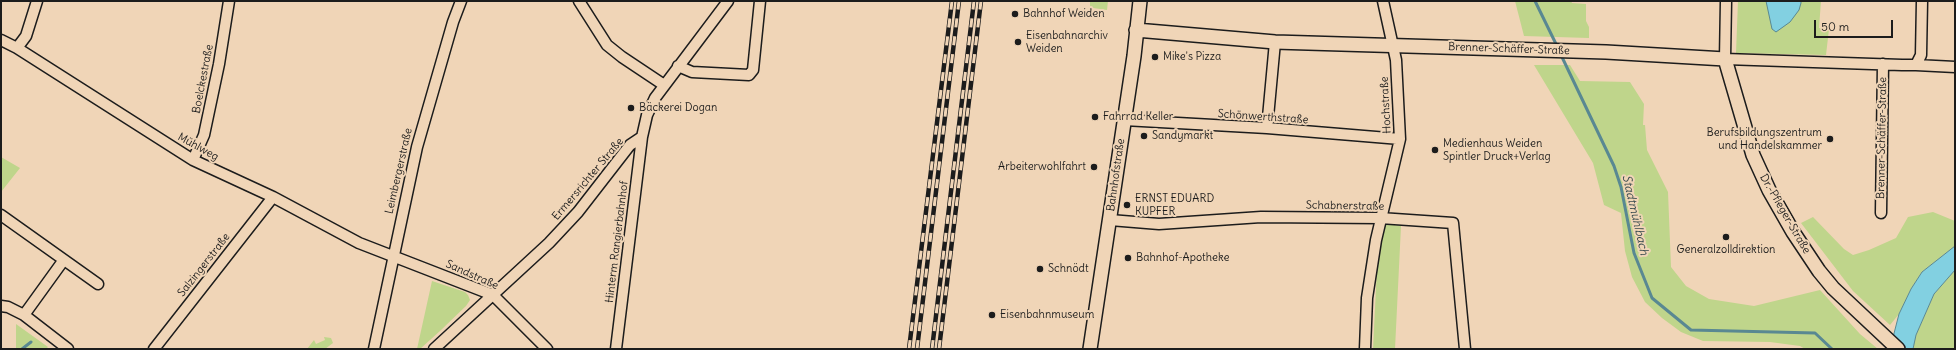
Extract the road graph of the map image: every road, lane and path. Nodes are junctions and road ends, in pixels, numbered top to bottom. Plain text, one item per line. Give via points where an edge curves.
1 (37, 1) edge
2 (229, 1) edge
3 (461, 1) edge
4 (579, 1) edge
5 (728, 1) edge
6 (760, 1) edge
7 (1140, 1) edge
8 (1383, 1) edge
9 (1726, 1) edge
10 (1922, 1) edge
11 (1136, 30) junction
12 (1, 40) edge
13 (1275, 42) junction
14 (1392, 46) junction
15 (17, 48) junction
16 (1725, 58) junction
17 (1884, 64) junction
18 (1916, 64) junction
19 (678, 66) junction
20 (1955, 67) edge
21 (664, 85) junction
22 (1124, 120) junction
23 (1267, 128) junction
24 (642, 137) junction
25 (1400, 139) junction
26 (193, 160) junction
27 (273, 197) junction
28 (1881, 213) dead end
29 (1, 216) edge
30 (1380, 218) junction
31 (1110, 220) junction
32 (393, 256) junction
33 (63, 261) junction
34 (98, 284) dead end
35 (493, 295) junction
36 (1, 306) edge
37 (24, 315) junction
38 (1894, 346) edge
39 (68, 349) edge
40 (154, 349) edge
41 (374, 349) edge
42 (434, 349) edge
43 (547, 349) edge
44 (616, 349) edge
45 (1090, 349) edge
46 (1365, 349) edge
47 (1466, 349) edge

1 - 15 street via 26,36
2 - 26 street, Boelckestraße via 204,135
3 - 32 street, Leimbergerstraße via 425,115
4 - 21 street via 607,45 622,58
5 - 19 street
6 - 19 street via 753,70 749,75 692,72
7 - 11 main road, Bahnhofstraße
8 - 14 street, Hochstraße
9 - 16 street, Dr.-Pfleger-Straße
10 - 18 street via 1921,55
11 - 13 main road, Brenner-Schäffer-Straße
11 - 22 main road, Bahnhofstraße
12 - 15 street, Mühlweg
13 - 14 main road, Brenner-Schäffer-Straße
13 - 23 street
14 - 16 main road, Brenner-Schäffer-Straße
14 - 25 street, Hochstraße via 1396,60
15 - 26 street, Mühlweg
16 - 17 street, Brenner-Schäffer-Straße
16 - 38 main road, Dr.-Pfleger-Straße via 1753,156 1776,202 1819,271
17 - 18 street, Brenner-Schäffer-Straße
17 - 28 street, Brenner-Schäffer-Straße
18 - 20 street, Brenner-Schäffer-Straße
19 - 21 street
21 - 24 street via 647,115
22 - 23 street, Schönwerthstraße
22 - 31 main road, Bahnhofstraße
23 - 25 street, Schönwerthstraße
24 - 35 street, Ermersrichter Straße via 630,145 578,212 549,243
24 - 44 street, Hinterm Rangierbahnhof
25 - 30 street, Hochstraße
26 - 27 street, Mühlweg
27 - 32 street, Mühlweg via 359,243
27 - 40 street, Salzingerstraße
29 - 33 street
30 - 31 street, Schabnerstraße via 1261,217 1159,224
30 - 46 street, Hochstraße via 1367,298
30 - 47 street, Schabnerstraße via 1453,223
31 - 45 main road, Bahnhofstraße
32 - 35 street, Sandstraße
32 - 41 street, Leimbergerstraße
33 - 34 street
33 - 37 street
35 - 42 street, Ermersrichter Straße
35 - 43 street, Sandstraße
36 - 37 street
37 - 39 street

